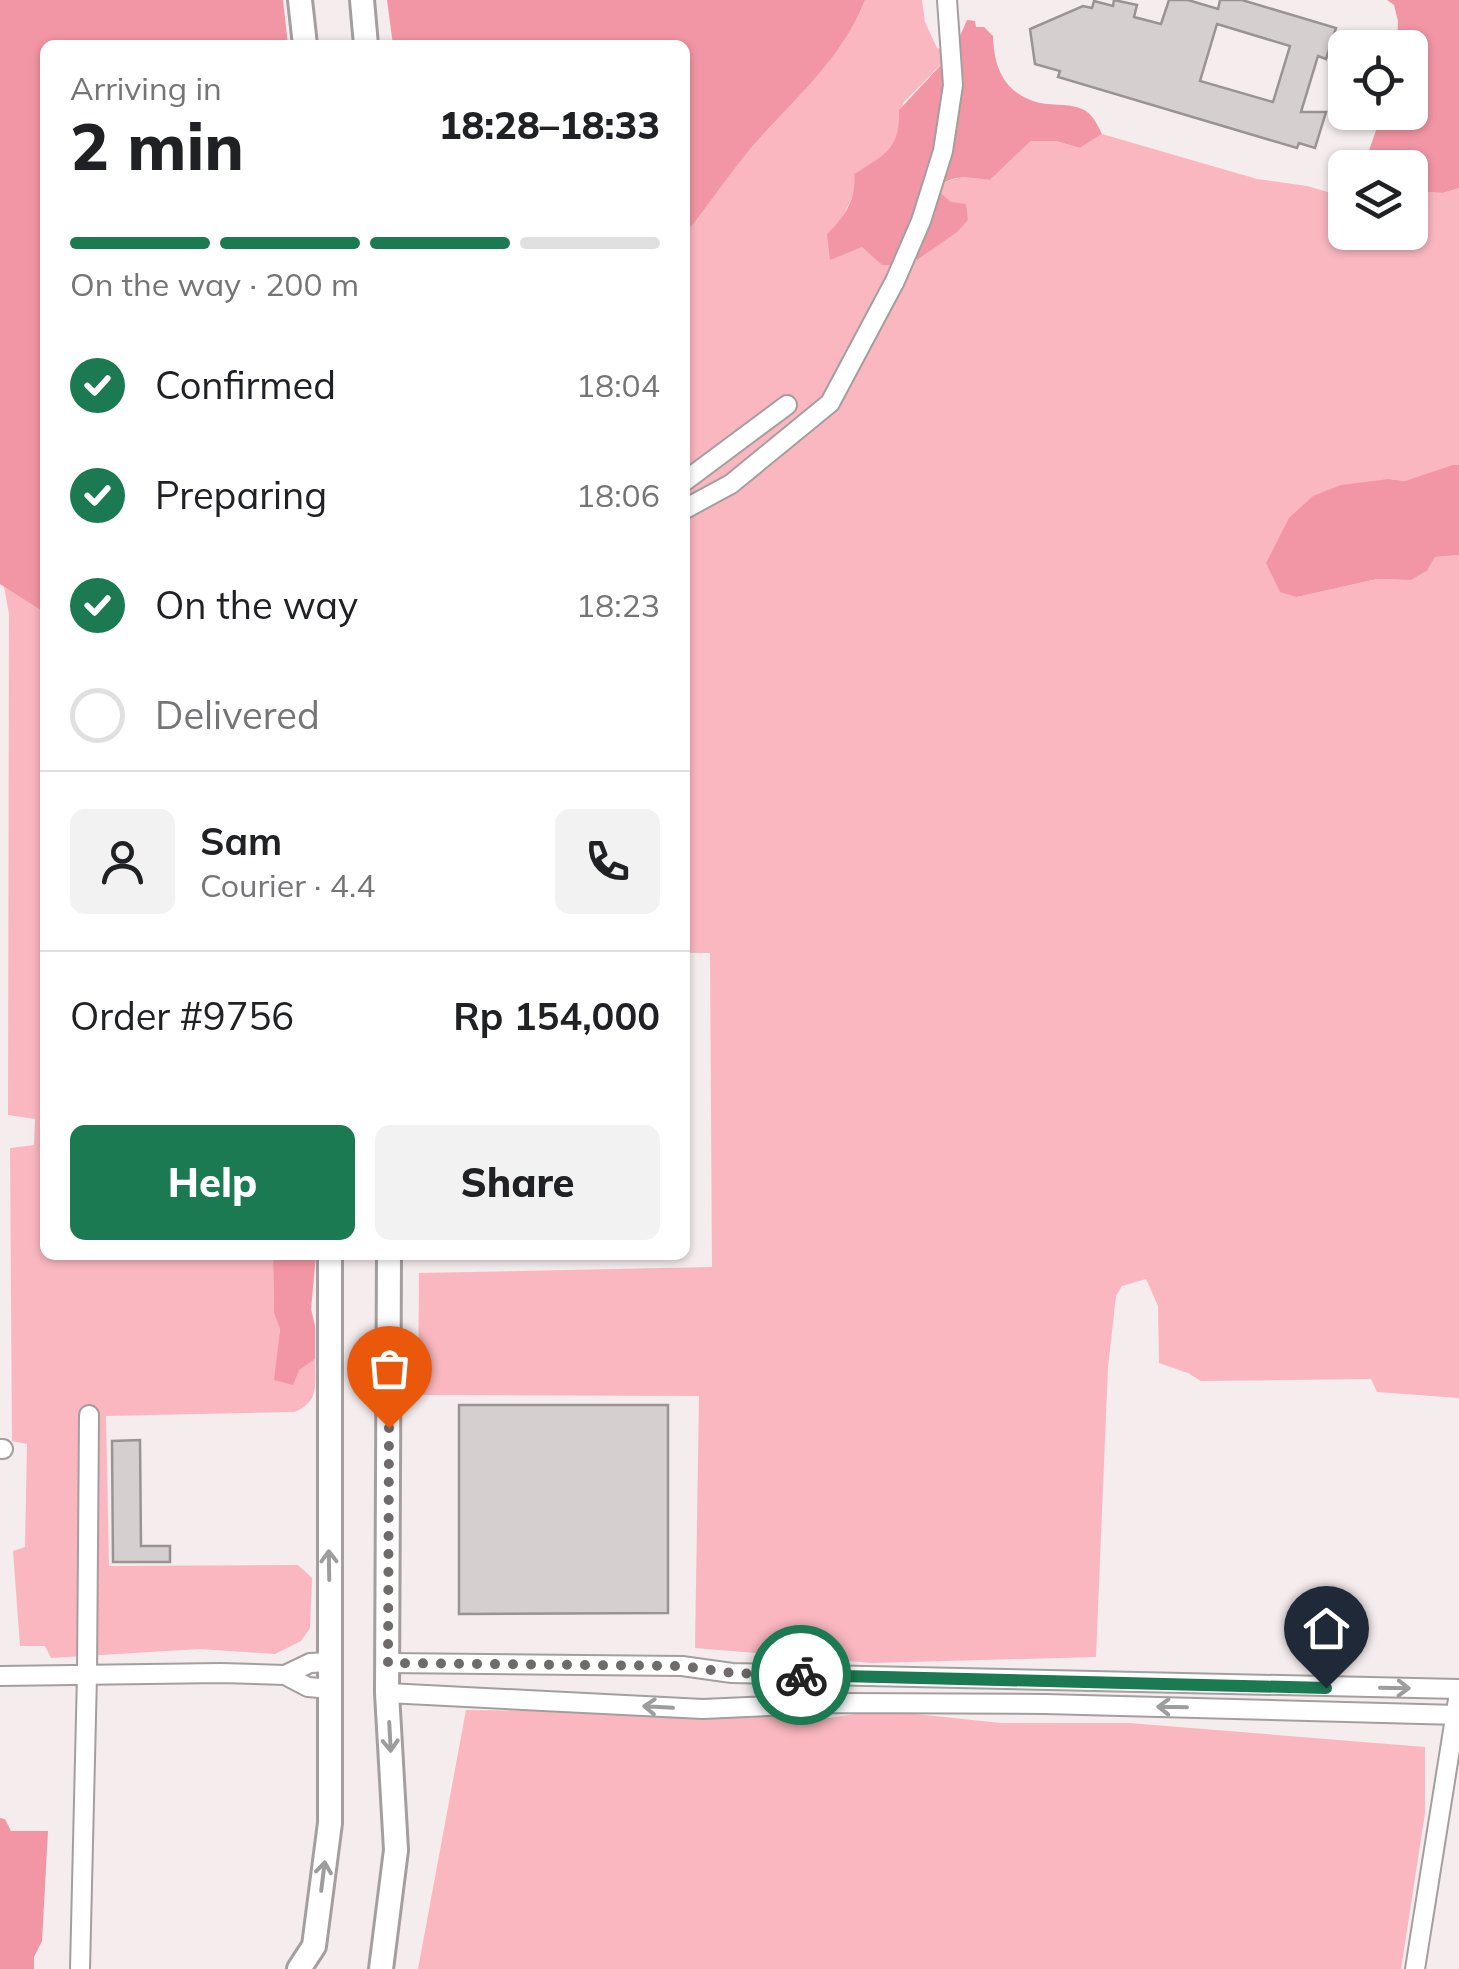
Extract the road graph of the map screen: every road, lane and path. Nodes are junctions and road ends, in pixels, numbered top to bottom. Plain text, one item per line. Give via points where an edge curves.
1 (300, 0) edge
2 (362, 0) edge
3 (947, 0) edge
4 (304, 40) edge
5 (366, 40) edge
6 (787, 405) dead end
7 (690, 479) edge
8 (690, 483) edge
9 (731, 484) junction
10 (690, 506) edge
11 (330, 1260) edge
12 (389, 1260) edge
13 (89, 1416) dead end
14 (331, 1662) junction
15 (388, 1663) junction
16 (732, 1673) junction
17 (88, 1675) junction
18 (285, 1675) junction
19 (0, 1676) edge
20 (332, 1689) junction
21 (1459, 1691) edge
22 (388, 1693) junction
23 (737, 1707) junction
24 (1457, 1715) edge
25 (312, 1957) edge
26 (80, 1969) edge
27 (300, 1969) edge
28 (382, 1969) edge
29 (1415, 1969) edge

1 - 4 main road
2 - 5 main road
3 - 9 street via 954,86 943,151 895,281 830,403
6 - 7 street
8 - 9 street
9 - 10 street
14 -> 11 main road
12 - 15 main road
13 - 17 street
14 - 18 street
14 - 20 main road
15 - 16 street via 682,1666
15 - 22 main road
16 -> 21 street
16 - 23 street
17 - 18 street
17 - 19 street
17 - 26 street
18 - 20 street
25 -> 20 main road via 330,1823
21 - 24 street
23 -> 22 street
22 -> 28 main road via 396,1850
24 -> 23 street via 1026,1704
24 - 29 street
25 - 27 main road

